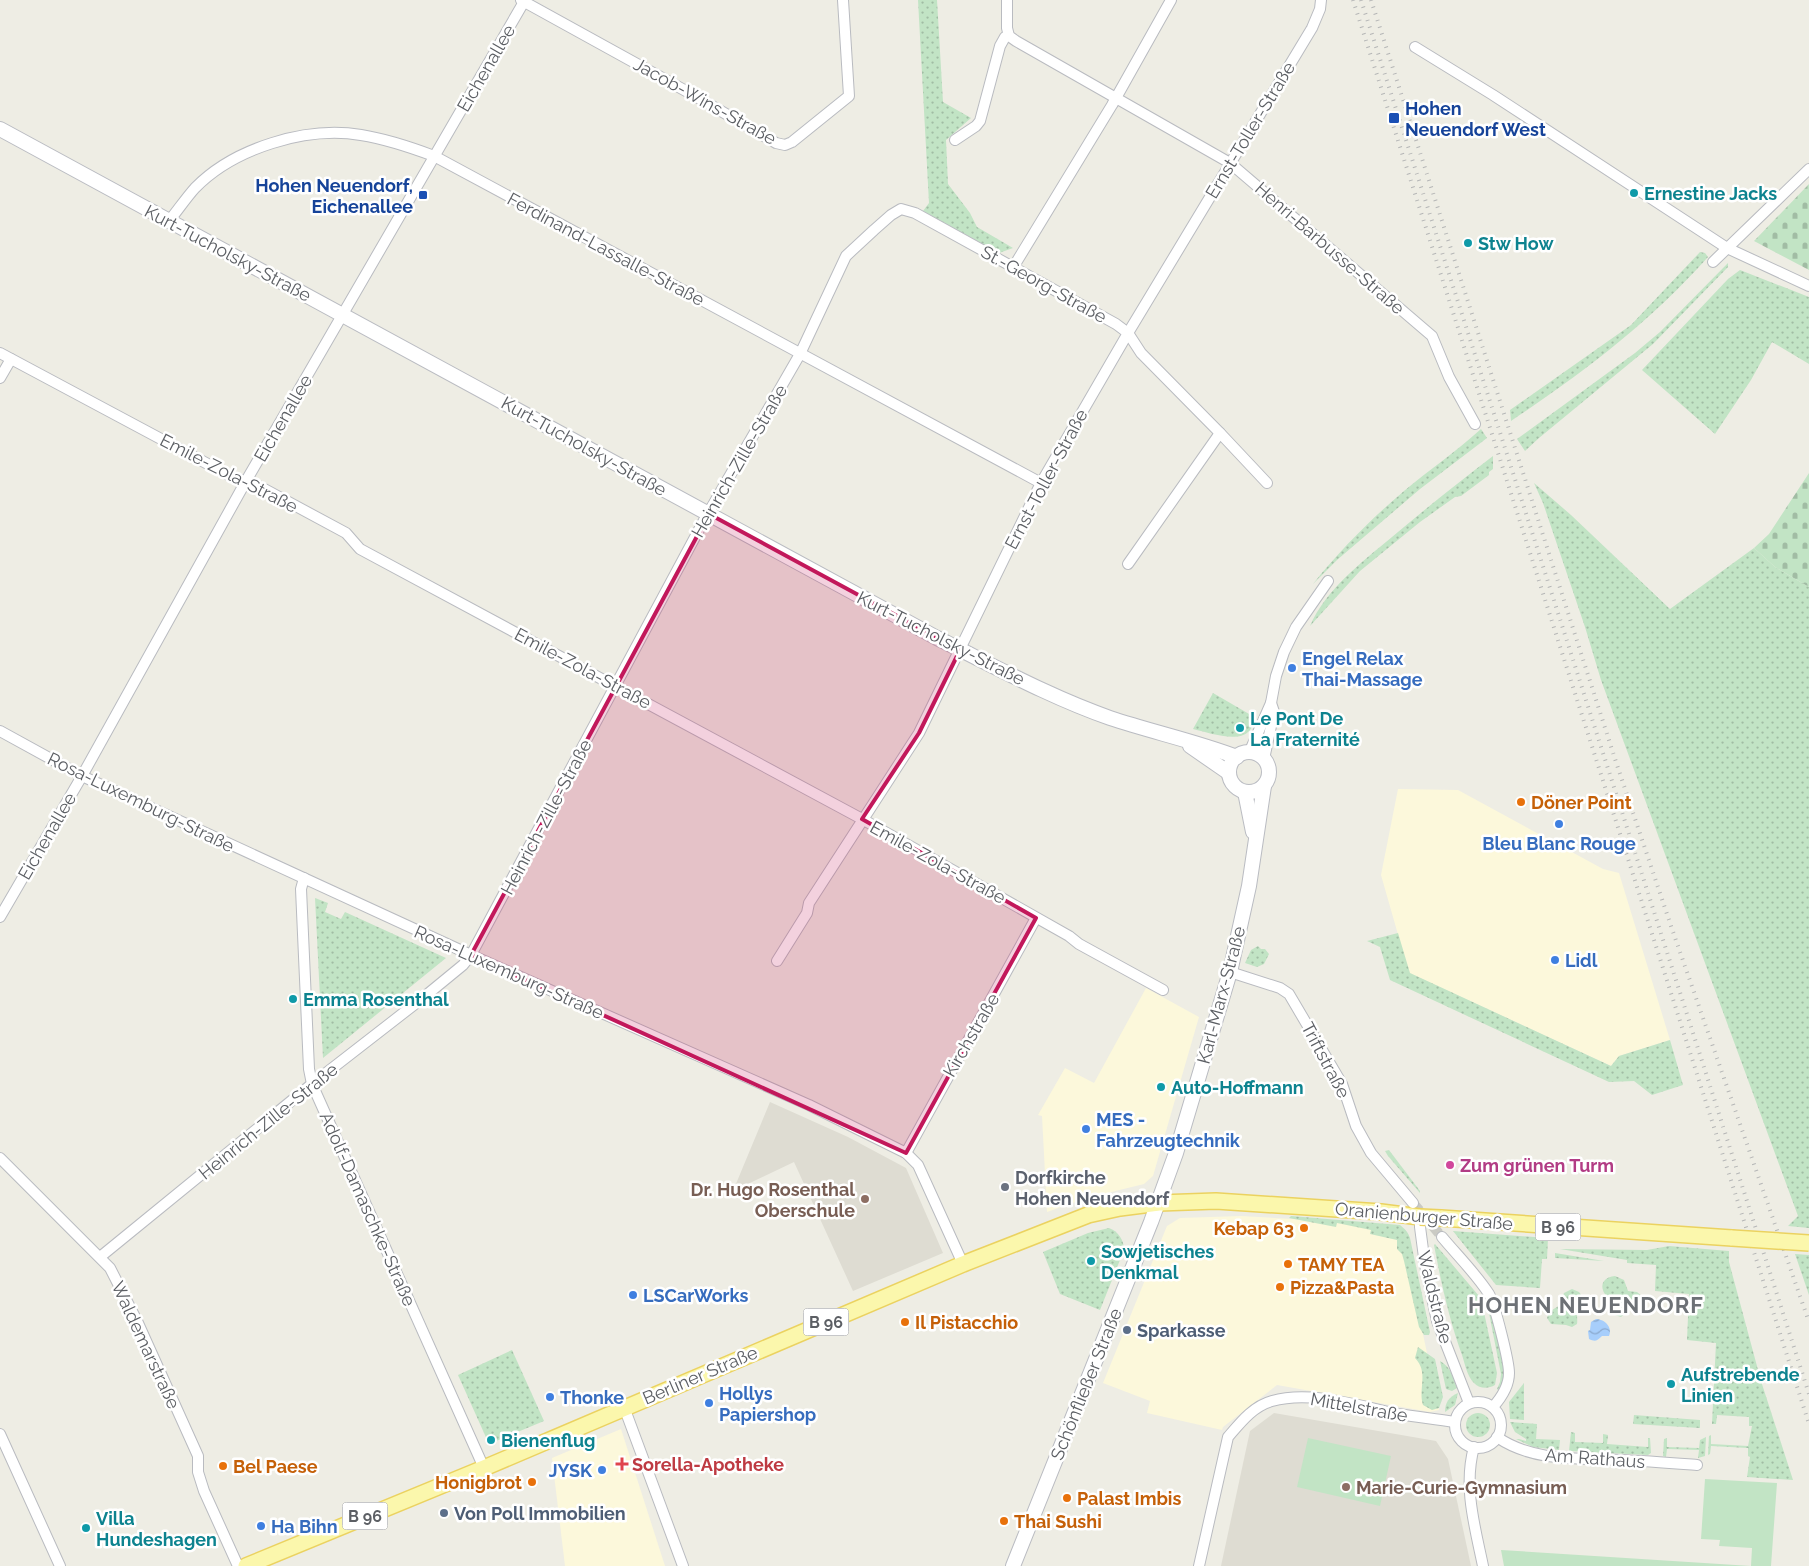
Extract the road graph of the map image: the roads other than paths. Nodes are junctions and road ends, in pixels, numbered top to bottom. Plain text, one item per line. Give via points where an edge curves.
1 (523, 0) edge
2 (843, 0) edge
3 (1007, 0) edge
4 (1171, 0) edge
5 (1321, 0) edge
6 (1009, 36) junction
7 (1416, 46) dead end
8 (1116, 98) junction
9 (0, 129) edge
10 (955, 140) dead end
11 (434, 156) junction
12 (1230, 163) junction
13 (1809, 168) edge
14 (169, 221) junction
15 (1728, 248) junction
16 (846, 256) joint
17 (1713, 262) dead end
18 (1014, 266) junction
19 (1809, 286) edge
20 (343, 315) junction
21 (1128, 333) junction
22 (0, 353) edge
23 (800, 354) junction
24 (11, 358) junction
25 (0, 378) edge
26 (1475, 424) dead end
27 (1220, 433) junction
28 (246, 481) junction
29 (1041, 483) junction
30 (1267, 483) dead end
31 (709, 514) junction
32 (1128, 564) dead end
33 (1328, 581) dead end
34 (960, 650) junction
35 (616, 686) junction
36 (1271, 703) junction
37 (0, 731) edge
38 (1179, 739) junction
39 (1243, 754) junction
40 (1264, 760) junction
41 (1229, 773) junction
42 (82, 776) junction
43 (1264, 786) junction
44 (1245, 792) junction
45 (862, 819) junction
46 (1255, 843) junction
47 (304, 878) junction
48 (0, 917) edge
49 (1036, 918) junction
50 (471, 955) junction
51 (777, 961) dead end
52 (1230, 972) junction
53 (1163, 990) dead end
54 (312, 1084) junction
55 (906, 1152) junction
56 (0, 1158) edge
57 (1159, 1203) junction
58 (1416, 1216) junction
59 (1442, 1237) tunnel mouth
60 (1809, 1243) edge
61 (100, 1257) junction
62 (963, 1264) junction
63 (1470, 1403) junction
64 (624, 1407) junction
65 (1492, 1407) junction
66 (1455, 1422) junction
67 (0, 1434) edge
68 (1497, 1437) junction
69 (1474, 1447) junction
70 (1697, 1465) dead end
71 (484, 1468) junction
72 (60, 1566) edge
73 (238, 1566) edge
74 (246, 1566) edge
75 (682, 1566) edge
76 (1013, 1566) edge
77 (1199, 1566) edge
78 (1483, 1566) edge

1 - 2 street, Jacob-Wins-Straße via 776,143 785,145 849,96
1 - 11 street, Eichenallee
3 - 6 street
4 - 8 street
5 - 12 street, Ernst-Toller-Straße via 1312,28
6 - 8 street, Henri-Barbusse-Straße
6 - 10 street via 1000,46 980,121
7 - 15 street
8 - 12 street, Henri-Barbusse-Straße
8 - 18 street
9 - 14 main road, Kurt-Tucholsky-Straße
11 - 14 street, Ferdinand-Lassalle-Straße via 396,142 359,134 316,133 265,144 227,163 196,188
11 - 20 street, Eichenallee
11 - 23 street, Ferdinand-Lassalle-Straße
12 - 21 street, Ernst-Toller-Straße
12 - 26 street, Henri-Barbusse-Straße via 1432,336 1449,377
13 - 15 street
14 - 20 main road, Kurt-Tucholsky-Straße
15 - 17 street
15 - 19 street
16 - 18 street, St.-Georg-Straße via 901,209 915,213
16 - 23 street, Heinrich-Zille-Straße
18 - 21 street, St.-Georg-Straße
20 - 28 street, Eichenallee
20 - 31 main road, Kurt-Tucholsky-Straße
21 - 27 street, St.-Georg-Straße via 1141,353
21 - 29 street, Ernst-Toller-Straße
22 - 24 street, Emile-Zola-Straße
23 - 29 street, Ferdinand-Lassalle-Straße
23 - 31 street, Heinrich-Zille-Straße
24 - 25 street
24 - 28 street, Emile-Zola-Straße via 234,478
27 - 30 street, St.-Georg-Straße
27 - 32 street
28 - 35 street, Emile-Zola-Straße via 346,533 360,549
28 - 42 street, Eichenallee
29 - 34 street, Ernst-Toller-Straße
31 - 34 main road, Kurt-Tucholsky-Straße
31 - 35 street, Heinrich-Zille-Straße
33 - 36 street, Karl-Marx-Straße via 1296,627 1284,652
34 - 38 main road, Kurt-Tucholsky-Straße via 1069,702
34 - 45 street, Ernst-Toller-Straße via 919,733
35 - 45 street, Emile-Zola-Straße
35 - 50 street, Heinrich-Zille-Straße
36 - 39 street, Karl-Marx-Straße
36 - 40 street, Karl-Marx-Straße via 1274,712
37 - 42 street, Rosa-Luxemburg-Straße
38 - 39 main road, Kurt-Tucholsky-Straße
38 - 41 main road, Kurt-Tucholsky-Straße
39 - 40 main road via 1260,756
39 - 41 main road, Karl-Marx-Straße via 1233,761
40 - 43 main road, Karl-Marx-Straße via 1268,764 1269,776
41 - 44 main road, Karl-Marx-Straße via 1234,785
42 - 47 street, Rosa-Luxemburg-Straße
42 - 48 street, Eichenallee
43 - 44 main road
43 - 46 main road, Karl-Marx-Straße
44 - 46 main road, Karl-Marx-Straße
45 - 49 street, Emile-Zola-Straße
45 - 51 street, Ernst-Toller-Straße
46 - 52 main road, Karl-Marx-Straße
47 - 50 street, Rosa-Luxemburg-Straße
47 - 54 street, Adolf-Damaschke-Straße via 302,919
49 - 53 street, Emile-Zola-Straße
49 - 55 street, Kirchstraße
50 - 54 street, Heinrich-Zille-Straße via 464,965
50 - 55 street, Rosa-Luxemburg-Straße via 809,1105
52 - 57 main road, Karl-Marx-Straße
52 - 58 street, Triftstraße via 1289,994 1342,1084 1356,1126
54 - 61 street, Heinrich-Zille-Straße
54 - 71 street, Adolf-Damaschke-Straße
55 - 62 street, Rosa-Luxemburg-Straße via 918,1165
56 - 61 street, Waldemarstraße
57 - 58 main road, Oranienburger Straße / B 96 via 1248,1202
57 - 62 main road, Berliner Straße / B 96 via 1088,1215
57 - 76 main road, Schönfließer Straße
58 - 60 main road, Oranienburger Straße / B 96, bridge
58 - 63 street, Waldstraße via 1438,1321
59 - 65 street via 1489,1294 1495,1310 1509,1373 1506,1387
61 - 73 street, Waldemarstraße via 110,1268 138,1323 195,1449 204,1491
62 - 64 main road, Berliner Straße / B 96
63 - 65 street via 1480,1402
63 - 66 street via 1460,1411
64 - 71 main road, Berliner Straße / B 96
64 - 75 street
65 - 68 street via 1500,1419
66 - 69 street via 1458,1437
66 - 77 street, Mittelstraße via 1310,1397 1271,1401 1254,1410 1228,1437
67 - 72 street
68 - 69 street via 1487,1446
68 - 70 street, Am Rathaus via 1512,1447 1537,1455
69 - 78 street via 1469,1478 1471,1506
71 - 74 main road, Berliner Straße / B 96

